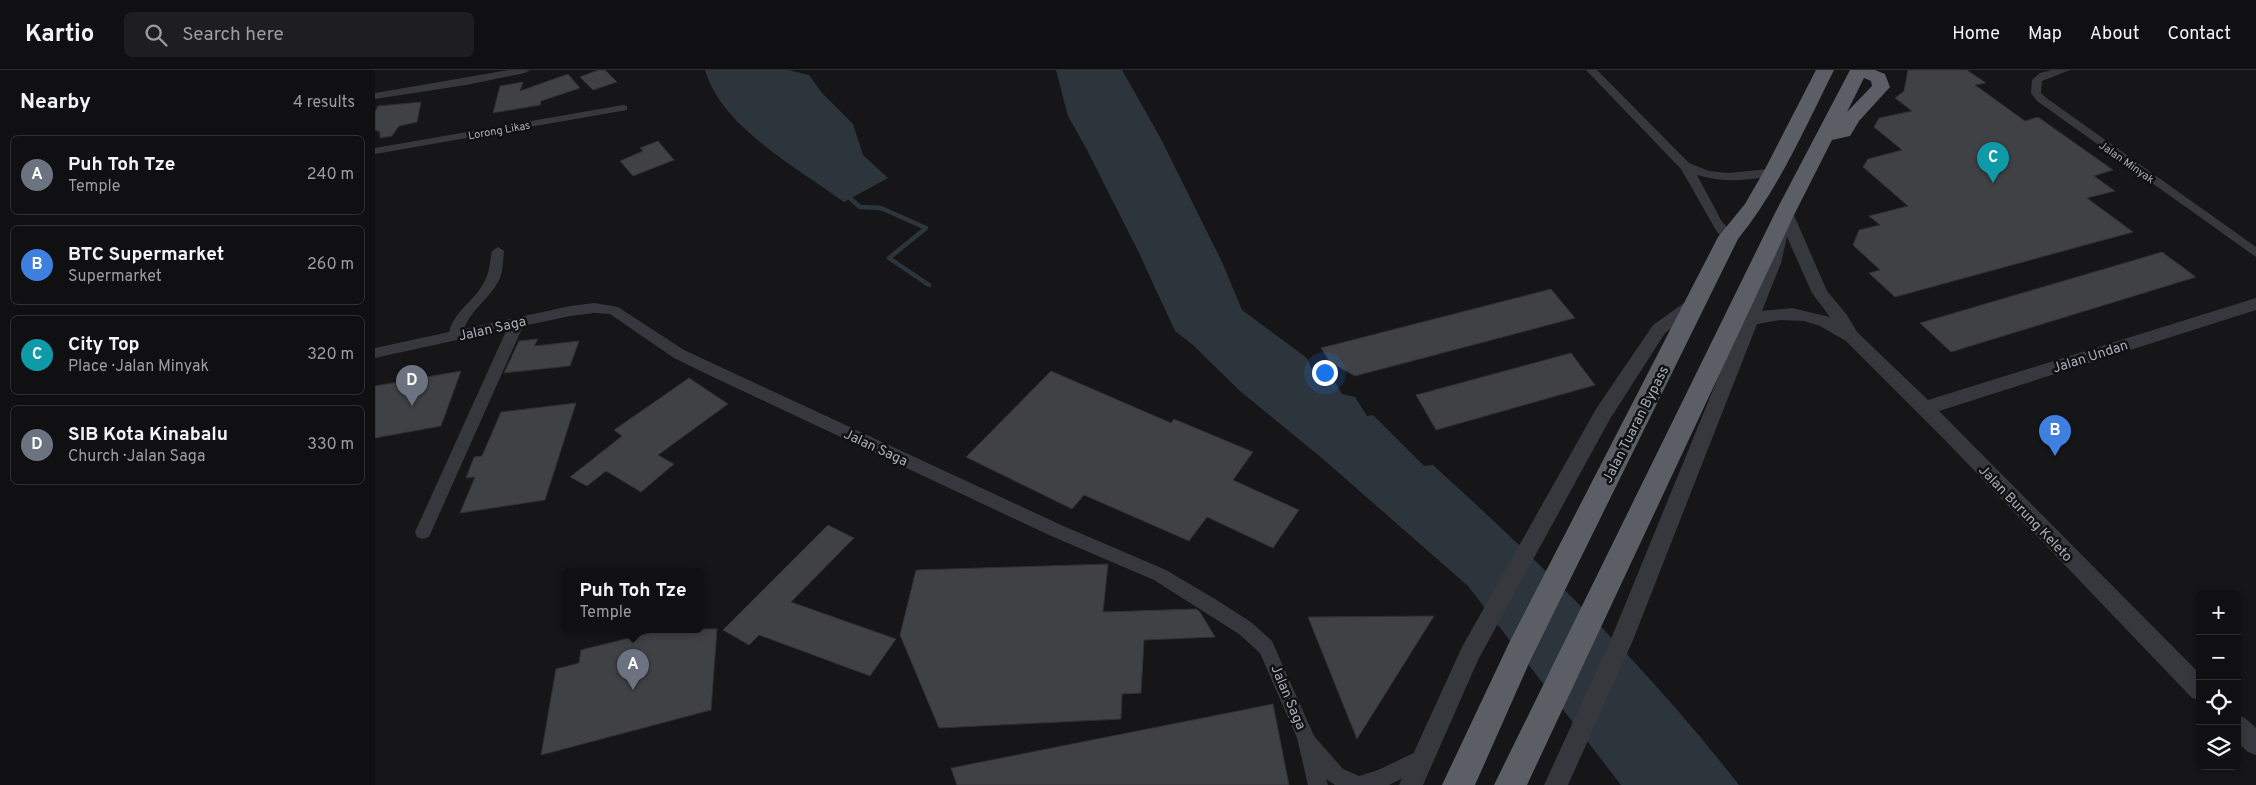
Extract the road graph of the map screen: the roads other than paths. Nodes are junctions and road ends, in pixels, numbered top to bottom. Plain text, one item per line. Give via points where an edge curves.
1 (525, 70) edge
2 (1591, 70) edge
3 (1825, 70) edge
4 (1849, 70) edge
5 (1860, 70) edge
6 (2065, 70) edge
7 (375, 96) edge
8 (623, 108) dead end
9 (375, 151) edge
10 (1685, 166) junction
11 (1775, 171) junction
12 (1785, 213) junction
13 (1729, 237) junction
14 (497, 251) dead end
15 (2256, 253) edge
16 (1697, 302) junction
17 (2256, 304) edge
18 (1751, 319) junction
19 (517, 323) junction
20 (455, 336) junction
21 (1852, 337) junction
22 (375, 353) edge
23 (1925, 408) junction
24 (423, 532) dead end
25 (2196, 686) edge
26 (2241, 730) edge
27 (1306, 738) junction
28 (2256, 744) edge
29 (1422, 758) junction
30 (1318, 785) edge
31 (1359, 785) edge
32 (1411, 785) edge
33 (1458, 785) edge
34 (1509, 785) edge
35 (1556, 785) edge

1 - 7 street
2 - 10 street
3 - 11 highway, Jalan Tuaran Bypass
4 - 11 highway via 1835,79 1791,158
5 - 12 highway
6 - 15 street, Jalan Minyak via 2037,80 2036,93 2041,99
8 - 9 street, Lorong Likas
10 - 11 street via 1718,178 1754,177
10 - 13 street via 1704,196 1718,228
11 - 13 highway, Jalan Tuaran Bypass via 1753,207
12 - 18 street via 1773,264
12 - 21 street, Jalan Burung Keleto via 1820,293
12 - 34 highway
13 - 16 highway, Jalan Tuaran Bypass
14 - 20 street via 493,277 459,318
16 - 29 street via 1659,329 1603,414 1470,654
16 - 33 highway, Jalan Tuaran Bypass via 1519,652
17 - 23 street, Jalan Undan
18 - 21 street, Jalan Burung Keleto via 1785,312 1800,314 1837,326
18 - 35 street via 1622,640
19 - 20 street, Jalan Saga
19 - 24 street
19 - 27 street, Jalan Saga via 581,309 613,310 679,354 718,373 1055,530 1160,575 1245,628 1265,648 1281,675
20 - 22 street, Jalan Saga
21 - 23 street, Jalan Burung Keleto
23 - 25 street, Jalan Burung Keleto
26 - 28 street
27 - 30 street, Jalan Saga
27 - 31 street, Jalan Saga via 1336,776
29 - 31 street, Jalan Saga via 1381,779
29 - 32 street

